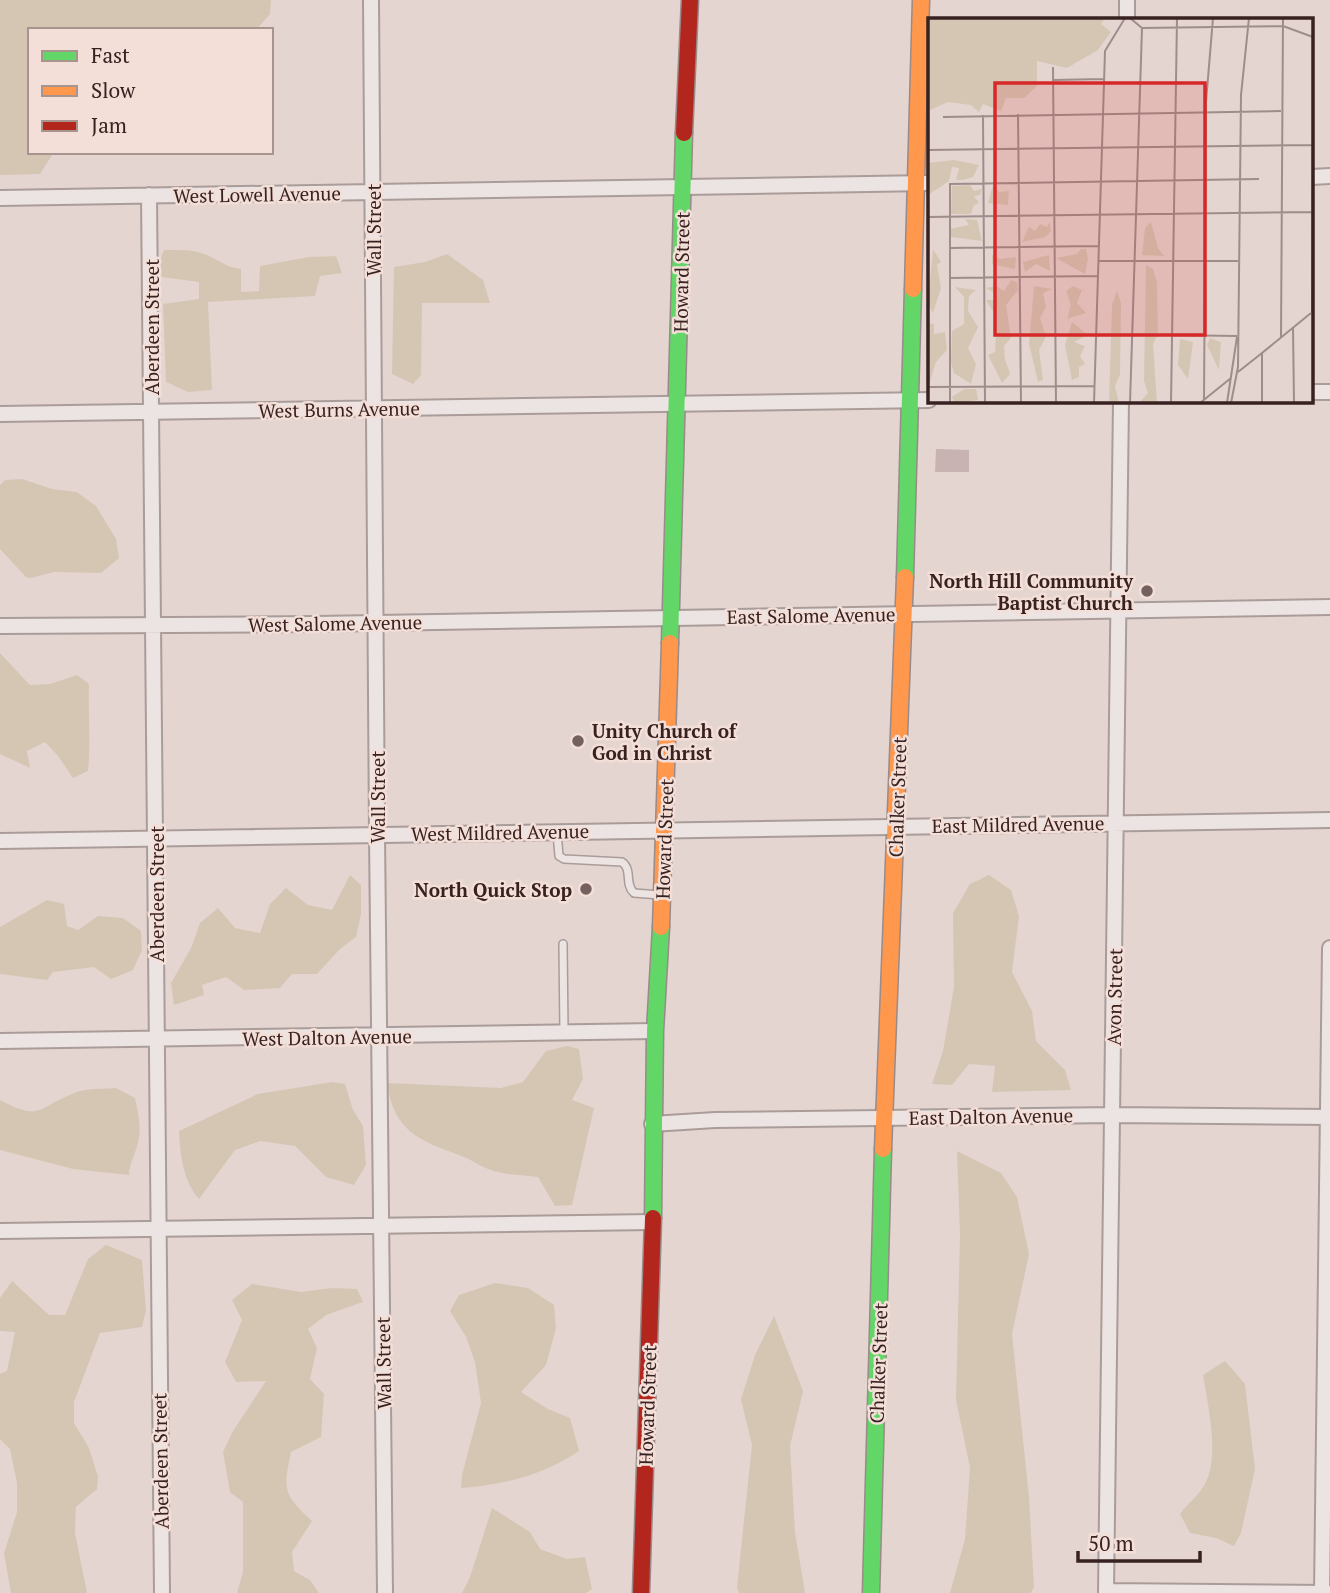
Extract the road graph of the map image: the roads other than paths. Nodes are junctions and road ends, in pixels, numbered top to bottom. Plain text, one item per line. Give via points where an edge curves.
1 (371, 0) edge
2 (690, 0) edge
3 (921, 0) edge
4 (1127, 0) edge
5 (1126, 18) edge
6 (1330, 176) edge
7 (1312, 177) edge
8 (922, 183) edge
9 (682, 186) junction
10 (373, 193) junction
11 (149, 195) junction
12 (0, 198) edge
13 (1312, 392) edge
14 (1330, 392) edge
15 (908, 400) junction
16 (928, 400) edge
17 (1121, 402) edge
18 (677, 403) junction
19 (374, 408) junction
20 (151, 412) junction
21 (0, 414) edge
22 (1330, 607) edge
23 (1118, 610) junction
24 (904, 613) junction
25 (670, 619) junction
26 (375, 622) junction
27 (0, 626) edge
28 (152, 626) junction
29 (1330, 820) edge
30 (1116, 823) junction
31 (897, 827) junction
32 (664, 831) junction
33 (556, 832) junction
34 (377, 834) junction
35 (155, 838) junction
36 (0, 841) edge
37 (662, 895) junction
38 (564, 944) dead end
39 (1330, 948) edge
40 (655, 1031) junction
41 (564, 1033) junction
42 (379, 1036) junction
43 (156, 1040) junction
44 (0, 1041) edge
45 (1112, 1115) junction
46 (884, 1117) junction
47 (1328, 1117) edge
48 (652, 1124) junction
49 (653, 1222) junction
50 (382, 1225) junction
51 (159, 1229) junction
52 (0, 1231) edge
53 (1106, 1592) edge
54 (162, 1593) edge
55 (385, 1593) edge
56 (640, 1593) edge
57 (871, 1593) edge
58 (1322, 1593) edge
59 (1329, 1593) edge

1 - 10 street, Wall Street
2 - 9 main road, Howard Street
3 - 8 main road, Chalker Street
4 - 5 street
6 - 7 street
8 - 9 street, West Lowell Avenue
8 - 15 main road, Chalker Street
9 - 10 street, West Lowell Avenue
9 - 18 main road, Howard Street
10 - 11 street, West Lowell Avenue
10 - 19 street, Wall Street
11 - 12 street, West Lowell Avenue
11 - 20 street, Aberdeen Street
13 - 14 street
15 - 16 street, West Burns Avenue
15 - 18 street, West Burns Avenue
15 - 24 main road, Chalker Street
17 - 23 street, Avon Street
18 - 19 street, West Burns Avenue
18 - 25 main road, Howard Street
19 - 20 street, West Burns Avenue
19 - 26 street, Wall Street
20 - 21 street, West Burns Avenue
20 - 28 street, Aberdeen Street
22 - 23 street, East Salome Avenue
23 - 24 street, East Salome Avenue
23 - 30 street, Avon Street
24 - 25 street, East Salome Avenue
24 - 31 main road, Chalker Street
25 - 26 street, West Salome Avenue
25 - 32 main road, Howard Street
26 - 28 street, West Salome Avenue
26 - 34 street, Wall Street
27 - 28 street, West Salome Avenue
28 - 35 street, Aberdeen Street
29 - 30 street, East Mildred Avenue
30 - 31 street, East Mildred Avenue
30 - 45 street, Avon Street
31 - 32 street, East Mildred Avenue
31 - 46 main road, Chalker Street
32 - 33 street, West Mildred Avenue
32 - 37 main road, Howard Street
33 - 34 street, West Mildred Avenue
33 - 37 lane via 559,856 564,859 622,862 634,893
34 - 35 street, West Mildred Avenue
34 - 42 street, Wall Street
35 - 36 street, West Mildred Avenue
35 - 43 street, Aberdeen Street
37 - 40 main road, Howard Street
38 - 41 lane
39 - 47 street
40 - 41 street, West Dalton Avenue
40 - 48 main road, Howard Street
41 - 42 street, West Dalton Avenue
42 - 43 street, West Dalton Avenue
42 - 50 street, Wall Street
43 - 44 street, West Dalton Avenue
43 - 51 street, Aberdeen Street
45 - 46 street, East Dalton Avenue
45 - 47 street, East Dalton Avenue
45 - 53 street, Avon Street
46 - 48 street, East Dalton Avenue
46 - 57 main road, Chalker Street
47 - 58 street
48 - 49 main road, Howard Street
49 - 50 street
49 - 56 main road, Howard Street
50 - 51 street
50 - 55 street, Wall Street
51 - 52 street
51 - 54 street, Aberdeen Street
53 - 58 street
58 - 59 street

